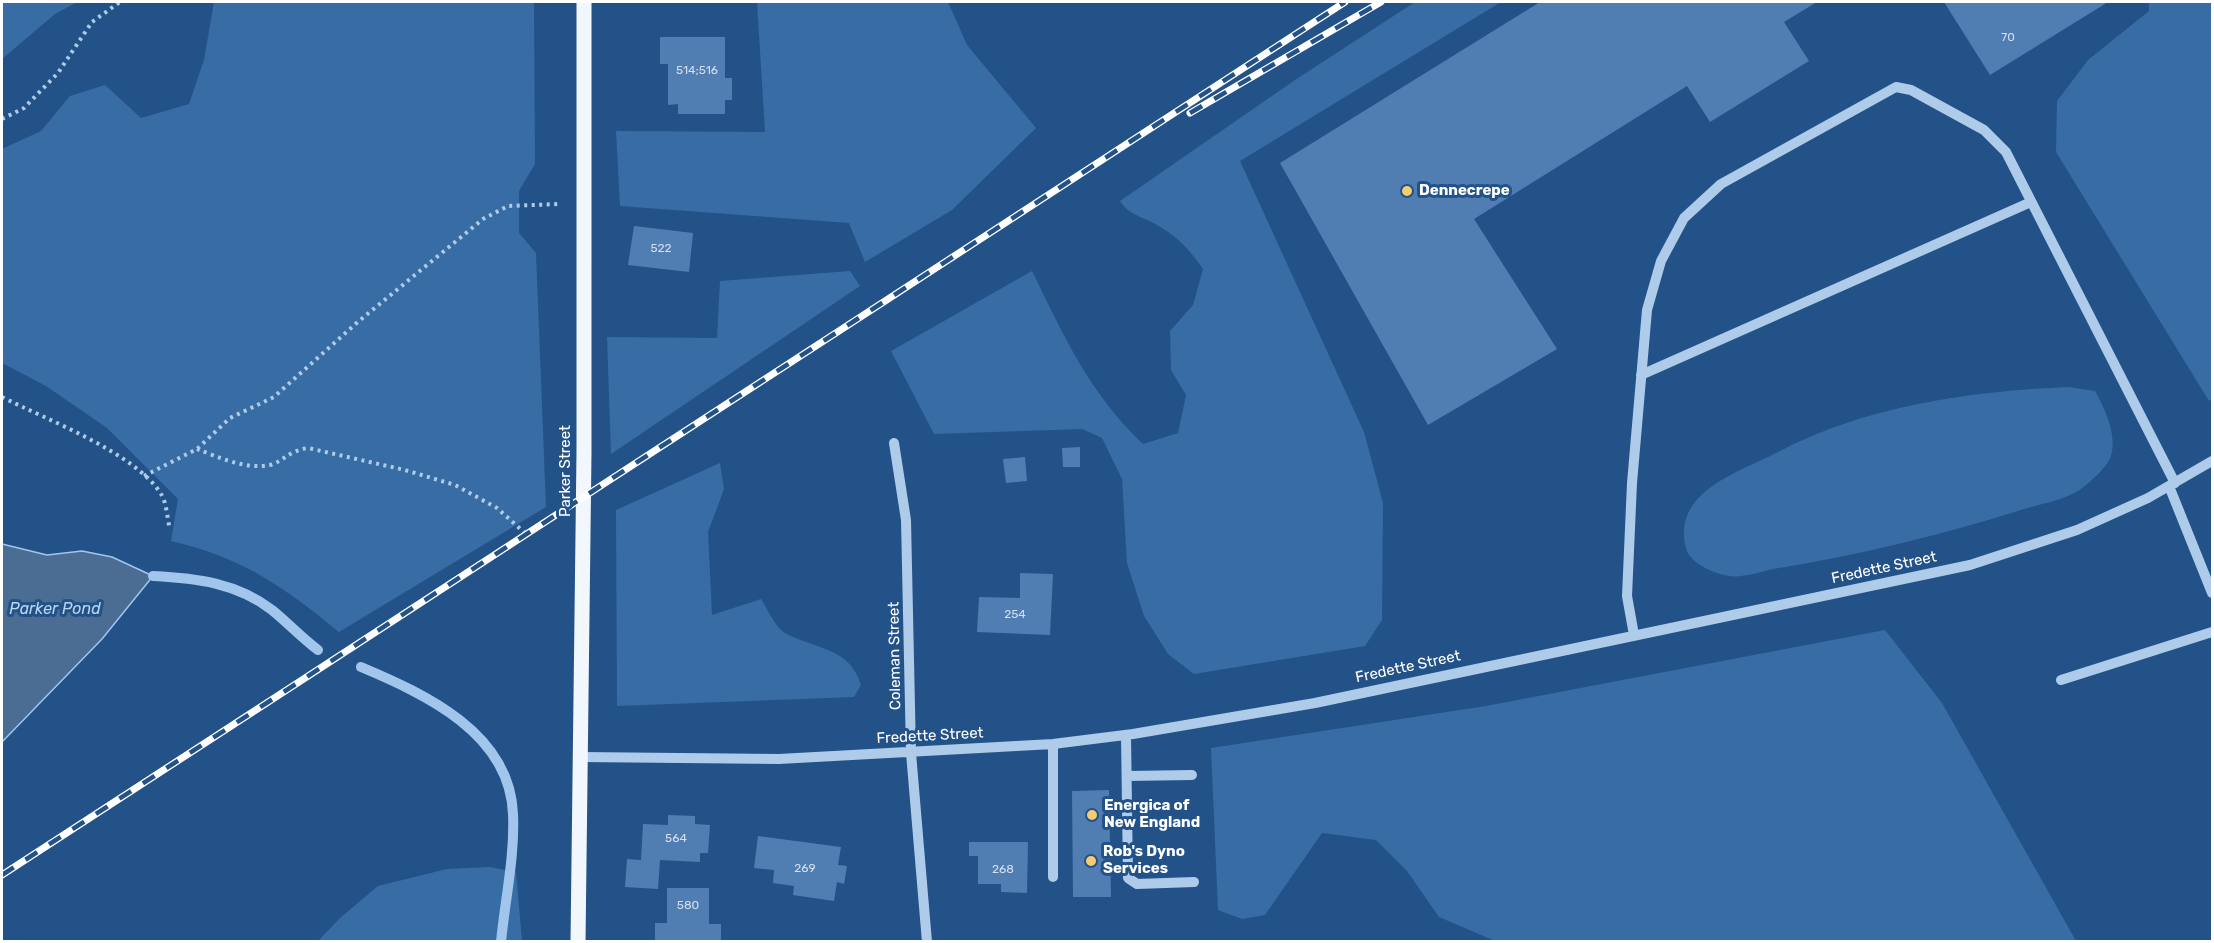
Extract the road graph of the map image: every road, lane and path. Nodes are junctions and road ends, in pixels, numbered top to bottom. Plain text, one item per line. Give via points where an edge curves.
1 (120, 2) edge
2 (584, 2) edge
3 (2, 119) edge
4 (2031, 202) junction
5 (584, 203) junction
6 (1641, 375) junction
7 (2, 398) edge
8 (894, 443) dead end
9 (197, 449) junction
10 (2212, 461) edge
11 (144, 476) junction
12 (2172, 485) junction
13 (170, 529) dead end
14 (527, 535) dead end
15 (2212, 593) edge
16 (2212, 632) edge
17 (1634, 635) junction
18 (2061, 680) dead end
19 (1126, 735) junction
20 (1053, 744) junction
21 (911, 753) junction
22 (582, 757) junction
23 (1192, 775) dead end
24 (1127, 776) junction
25 (1053, 877) dead end
26 (1194, 882) dead end
27 (578, 942) edge
28 (927, 942) edge

1 - 3 path via 92,22 58,73 24,108
2 - 5 main road, Parker Street
4 - 6 street
4 - 6 street via 2006,152 1984,130 1911,90 1887,90 1721,184 1684,219 1654,280
4 - 12 street
5 - 9 path via 508,206 483,219 274,397 230,418
5 - 22 main road, Parker Street
6 - 17 street via 1627,558 1627,596
7 - 11 path via 88,439
8 - 21 street, Coleman Street via 906,520
9 - 11 path
9 - 14 path via 258,466 308,448 405,470 455,485 497,508
10 - 12 street, Fredette Street
11 - 13 path via 162,495
12 - 15 street
12 - 17 street, Fredette Street via 2077,530 1988,560
16 - 18 street
17 - 19 street, Fredette Street via 1315,703
19 - 20 street, Fredette Street
19 - 24 street
20 - 21 street, Fredette Street
20 - 25 street
21 - 22 street, Fredette Street via 779,759
21 - 28 street, Coleman Street
22 - 27 main road, Parker Street
23 - 24 street
24 - 26 street via 1128,878 1137,884

